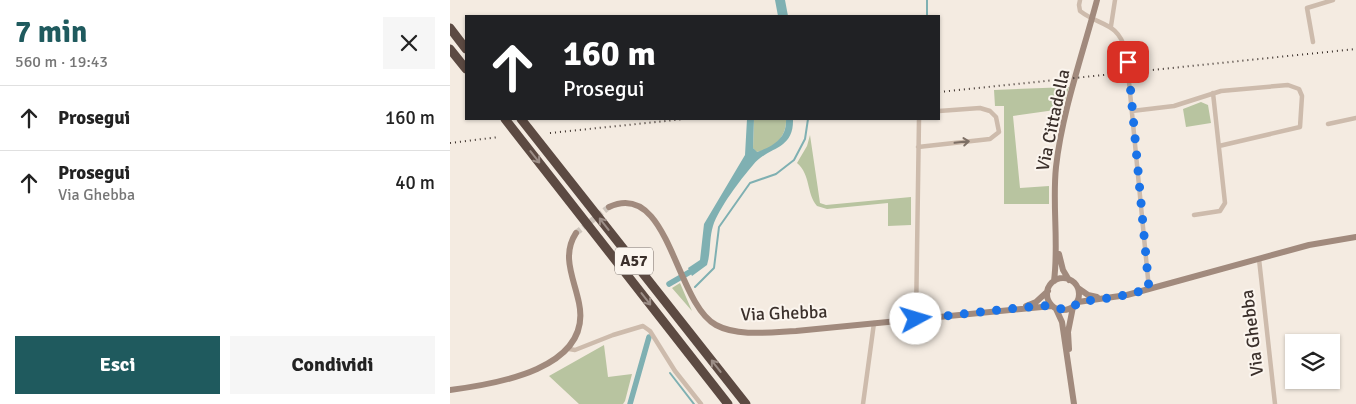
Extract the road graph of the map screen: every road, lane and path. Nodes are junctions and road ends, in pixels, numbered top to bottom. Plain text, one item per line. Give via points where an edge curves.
1 (1080, 0) edge
2 (1097, 0) edge
3 (1115, 0) edge
4 (1333, 0) edge
5 (1112, 26) junction
6 (450, 28) edge
7 (1313, 42) dead end
8 (465, 47) edge
9 (450, 49) edge
10 (465, 69) edge
11 (1212, 94) junction
12 (940, 111) edge
13 (1132, 111) junction
14 (1356, 118) edge
15 (506, 120) edge
16 (523, 120) edge
17 (919, 120) edge
18 (1328, 124) dead end
19 (918, 145) junction
20 (1219, 146) junction
21 (609, 207) tunnel mouth
22 (1194, 215) dead end
23 (576, 233) tunnel mouth
24 (1356, 237) edge
25 (1057, 248) junction
26 (1259, 259) junction
27 (1069, 280) junction
28 (1054, 281) junction
29 (1078, 288) junction
30 (1149, 289) junction
31 (1048, 291) junction
32 (1108, 298) junction
33 (1076, 304) junction
34 (1054, 307) junction
35 (1018, 308) junction
36 (916, 319) junction
37 (874, 323) junction
38 (569, 349) junction
39 (1068, 355) junction
40 (450, 390) edge
41 (701, 404) edge
42 (728, 404) edge
43 (746, 404) edge
44 (863, 404) edge
45 (1074, 404) edge
46 (1275, 404) edge

1 - 5 street via 1082,12
2 - 25 street, Via Cittadella via 1056,167 1054,211
3 - 5 street
4 - 7 street via 1307,8
5 - 13 street via 1122,37 1126,51
6 - 8 highway
9 - 10 highway
11 - 13 street via 1174,106
11 - 20 street
11 - 20 street via 1288,85 1297,87 1302,96 1302,125 1298,129
19 -> 12 street via 990,140 998,132 996,117 986,110
13 - 30 street
14 - 18 street
15 -> 42 highway, A57
43 -> 16 highway, A57
17 - 19 street
19 - 36 street
20 - 22 street via 1224,207 1220,211
21 - 37 street, Via Ghebba via 633,203 650,213 685,286 714,325 732,330 786,331
23 - 38 street via 568,255 580,321
24 - 26 street, Via Ghebba via 1329,240
25 - 27 street, Via Cittadella
25 - 28 street, Via Cittadella
26 - 30 street, Via Ghebba
26 - 46 street, Via Ghebba
27 - 28 street
27 - 29 street
28 - 31 street
29 - 32 street, Via Ghebba via 1088,295
29 - 33 street
30 - 32 street, Via Ghebba
31 - 34 street via 1048,299
31 - 35 street, Via Ghebba via 1036,302
32 - 33 street, Via Ghebba
33 - 34 street via 1064,310
33 - 39 street via 1068,332
34 - 35 street, Via Ghebba
34 - 39 street via 1060,315
35 - 36 street, Via Ghebba
36 - 37 street, Via Ghebba
37 - 44 street
38 - 40 street via 555,359 508,380
38 - 41 street via 575,350 643,326 650,331
39 - 45 street

